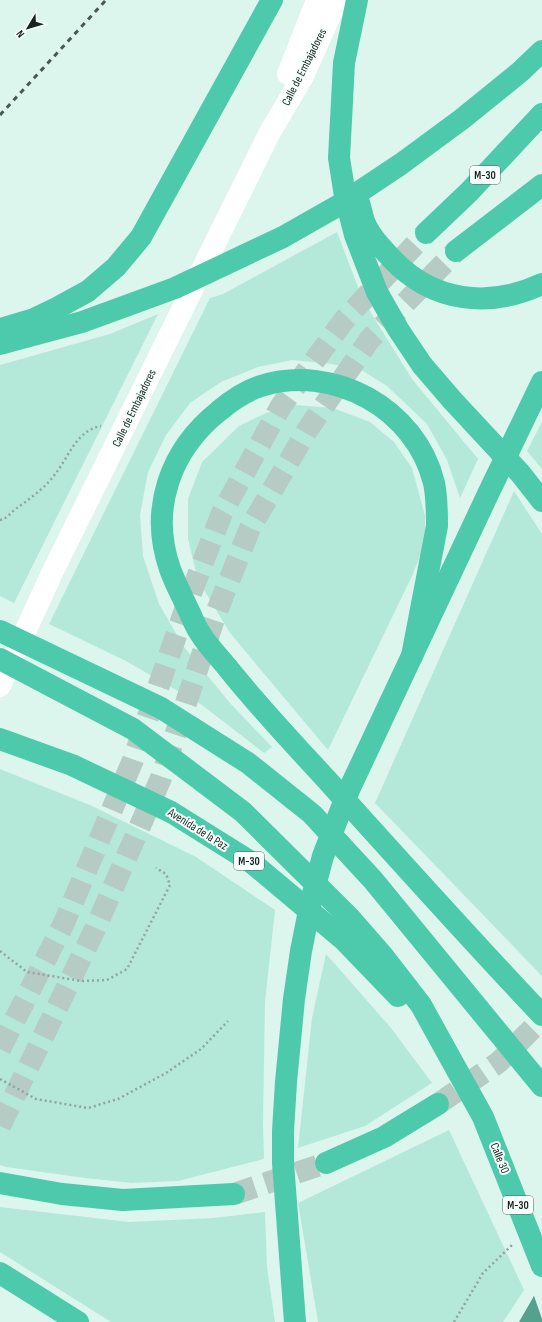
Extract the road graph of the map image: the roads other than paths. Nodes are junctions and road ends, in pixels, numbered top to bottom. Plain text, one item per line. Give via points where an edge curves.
1 (272, 0) edge
2 (317, 0) edge
3 (337, 0) edge
4 (357, 0) edge
5 (542, 51) edge
6 (542, 114) edge
7 (270, 132) junction
8 (542, 185) edge
9 (360, 229) junction
10 (426, 233) tunnel mouth
11 (456, 251) tunnel mouth
12 (542, 284) edge
13 (0, 331) edge
14 (0, 344) edge
15 (542, 382) edge
16 (542, 501) edge
17 (0, 631) edge
18 (412, 656) junction
19 (0, 659) edge
20 (0, 686) edge
21 (0, 739) edge
22 (542, 1015) edge
23 (448, 1054) junction
24 (542, 1086) edge
25 (438, 1104) tunnel mouth
26 (326, 1163) tunnel mouth
27 (0, 1182) edge
28 (234, 1194) tunnel mouth
29 (542, 1266) edge
30 (0, 1273) edge
31 (78, 1322) edge
32 (295, 1322) edge

1 - 13 highway via 141,237 116,267 88,291 34,319
2 - 7 main road, Calle de Embajadores via 289,71
3 - 7 main road, Calle de Embajadores via 302,78
4 - 9 highway via 344,63 344,155 356,190
5 - 14 highway via 462,119 402,164 341,204 283,237 175,288 82,322
6 - 10 highway, M-30 via 469,192
7 - 20 main road, Calle de Embajadores via 53,571
8 - 11 highway
9 - 12 highway via 407,272 427,286 446,294 467,298 499,298
9 - 16 highway via 377,292 422,365 520,473
15 - 18 highway
17 - 24 highway via 161,708 248,762 312,814 373,880
18 - 22 highway via 437,526 434,482 416,442 386,410 368,397 327,382 283,381 241,394 193,435 172,470 162,510 162,530 170,570 199,632 242,686
18 - 32 highway via 347,794 323,856 301,951 291,1027 283,1131 283,1164
19 - 23 highway via 133,729 243,812 349,917 383,956 421,1006
21 - 23 highway, Avenida de la Paz / M-30 via 72,765 171,812 251,862 344,940 394,991
23 - 29 highway, Calle 30 / M-30 via 483,1117
25 - 26 highway via 384,1137
27 - 28 highway via 62,1194 123,1200
30 - 31 highway

